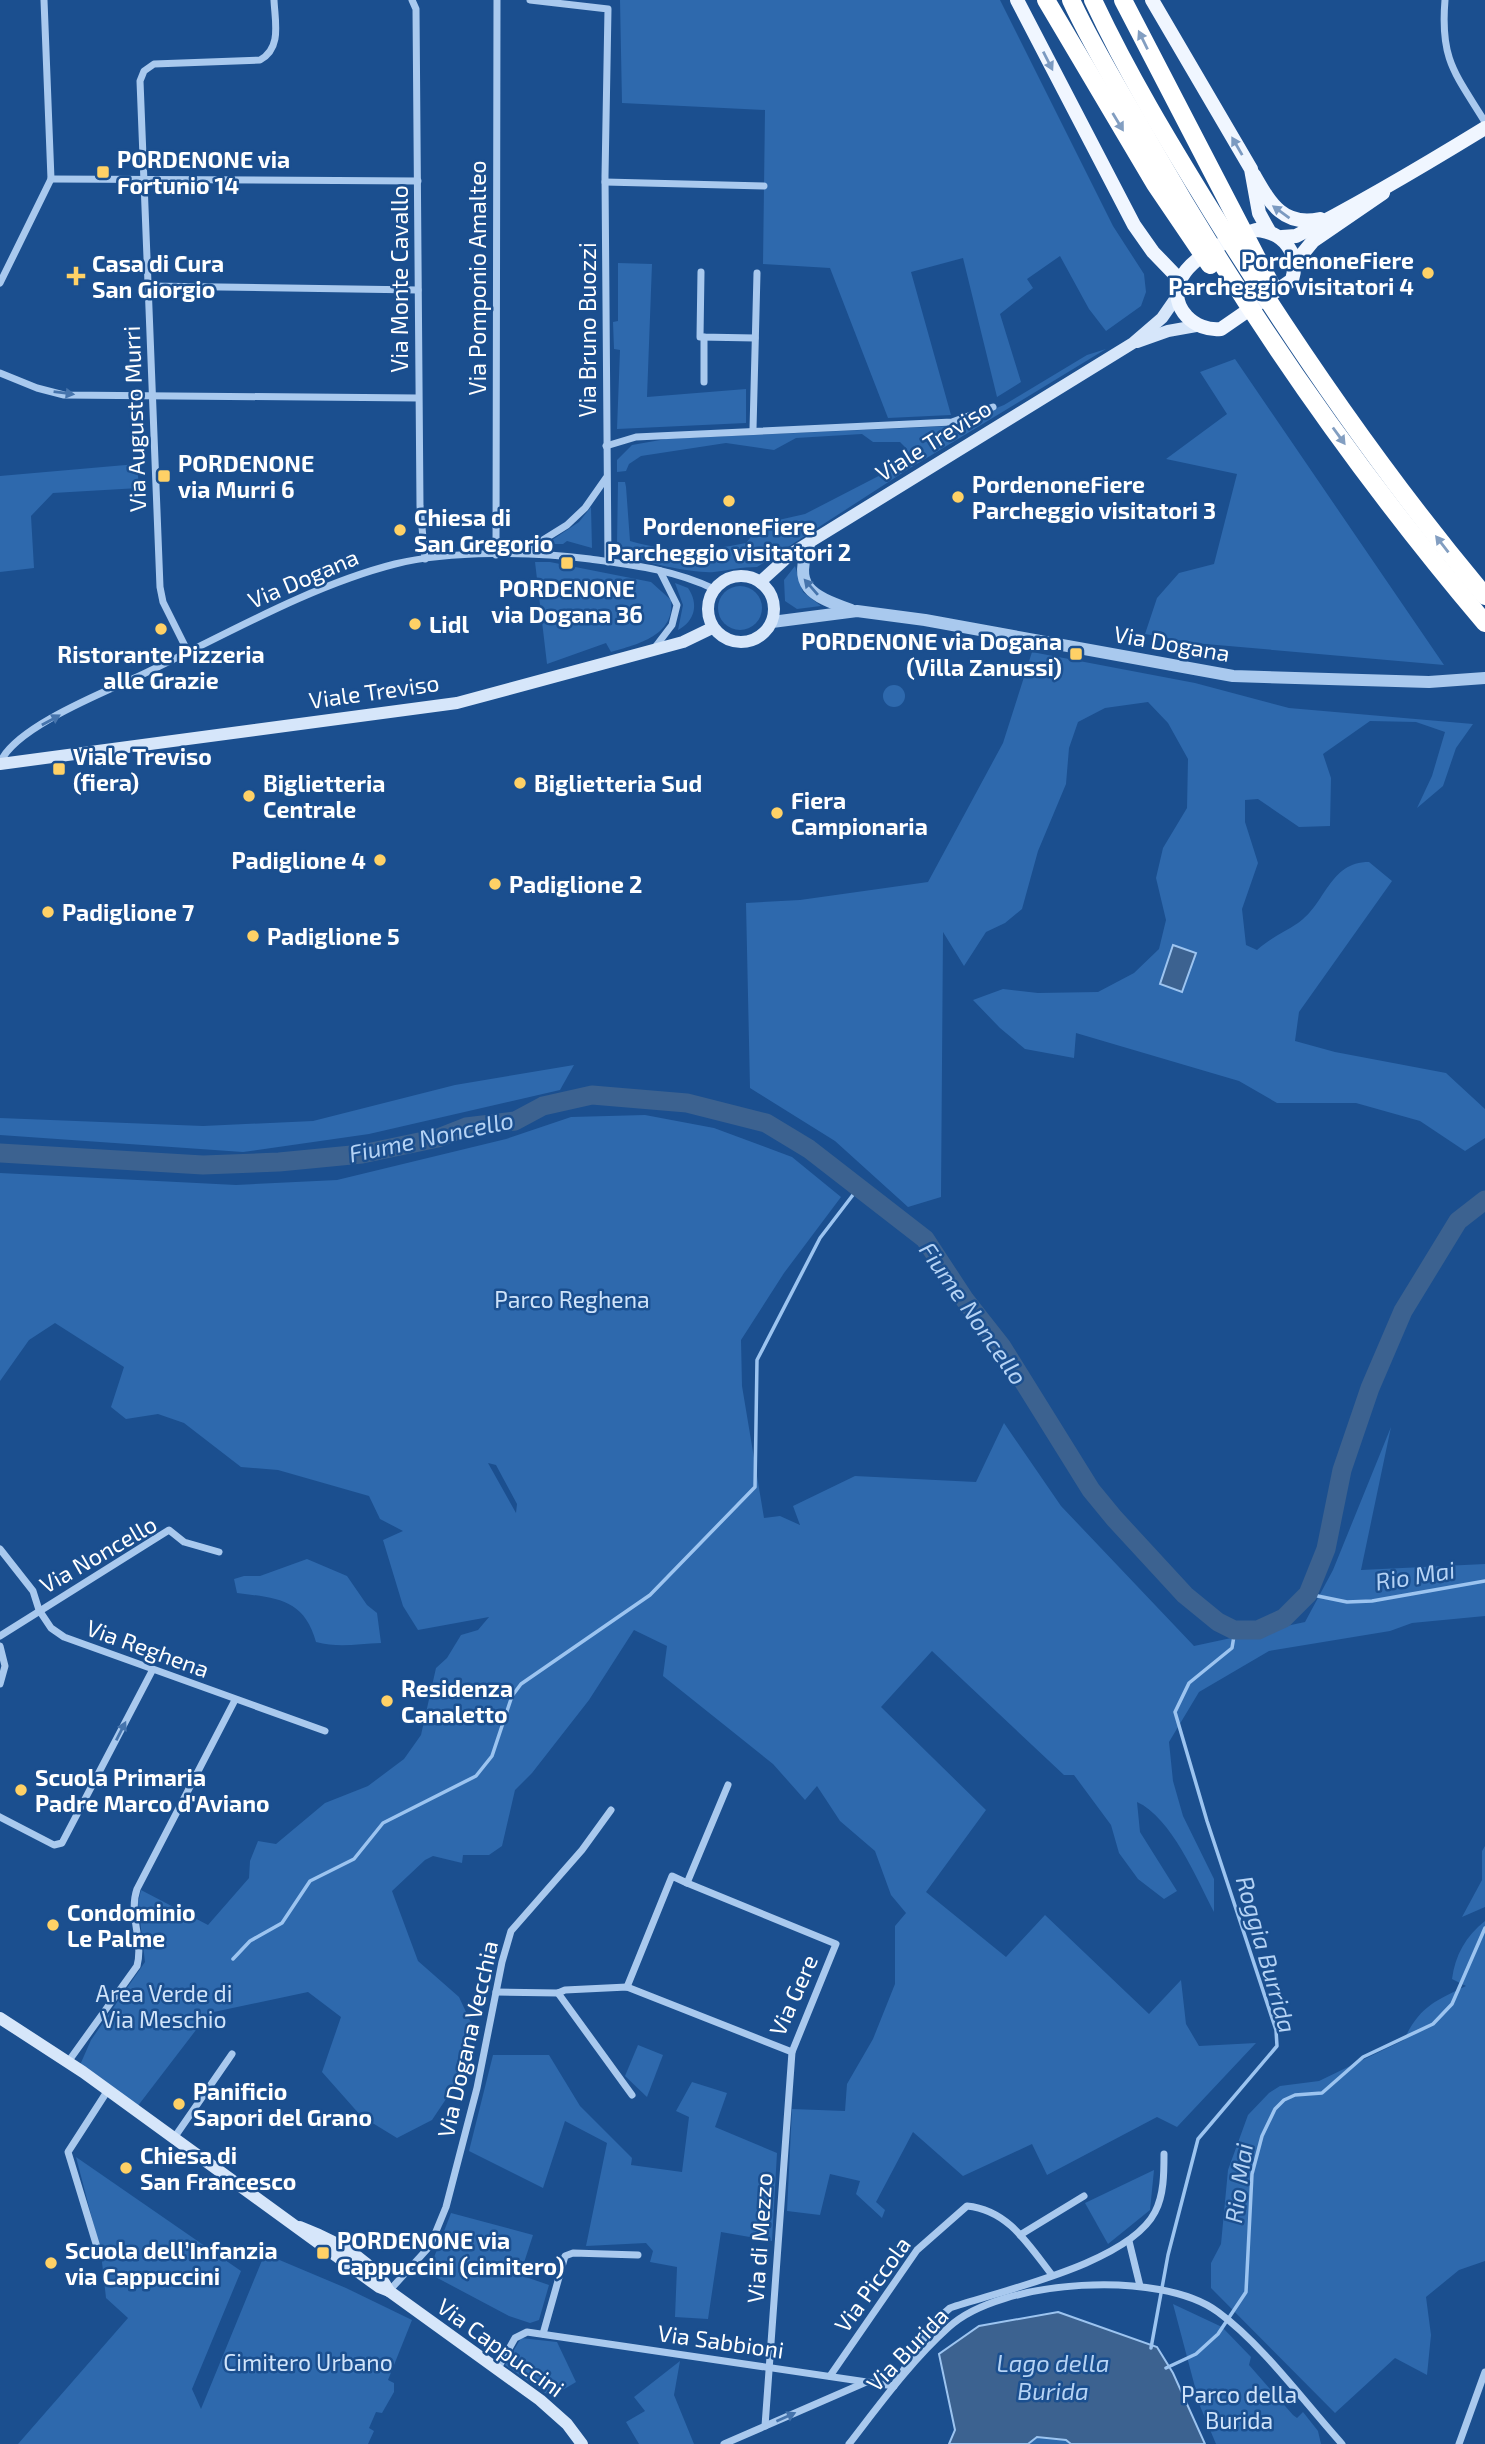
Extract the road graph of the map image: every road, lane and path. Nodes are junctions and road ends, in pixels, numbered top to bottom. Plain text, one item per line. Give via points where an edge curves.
1 (44, 0) edge
2 (274, 0) edge
3 (412, 0) edge
4 (497, 0) edge
5 (530, 0) edge
6 (1017, 0) edge
7 (1046, 0) edge
8 (1071, 0) edge
9 (1093, 0) edge
10 (1123, 0) edge
11 (1152, 0) edge
12 (1445, 0) edge
13 (1485, 122) edge
14 (1485, 128) edge
15 (1251, 169) junction
16 (51, 179) junction
17 (146, 180) junction
18 (418, 181) junction
19 (605, 182) junction
20 (764, 186) dead end
21 (1390, 186) junction
22 (1222, 212) junction
23 (1331, 216) junction
24 (1193, 229) junction
25 (1275, 234) junction
26 (1295, 263) junction
27 (701, 272) dead end
28 (757, 273) dead end
29 (0, 283) edge
30 (148, 286) junction
31 (1179, 287) junction
32 (418, 290) junction
33 (1196, 326) junction
34 (1279, 335) junction
35 (704, 337) junction
36 (755, 338) junction
37 (1133, 343) junction
38 (0, 373) edge
39 (704, 382) dead end
40 (153, 397) junction
41 (418, 398) junction
42 (993, 407) dead end
43 (753, 429) junction
44 (606, 446) junction
45 (607, 478) junction
46 (810, 542) junction
47 (521, 554) junction
48 (496, 555) junction
49 (425, 559) junction
50 (608, 562) junction
51 (659, 570) junction
52 (760, 582) junction
53 (714, 589) junction
54 (1485, 597) edge
55 (855, 611) junction
56 (772, 622) junction
57 (1485, 623) edge
58 (712, 628) junction
59 (654, 649) junction
60 (188, 653) junction
61 (1485, 678) edge
62 (0, 764) edge
63 (0, 1549) edge
64 (219, 1552) dead end
65 (39, 1610) junction
66 (0, 1636) edge
67 (0, 1646) edge
68 (152, 1671) junction
69 (0, 1684) edge
70 (235, 1700) junction
71 (325, 1731) dead end
72 (728, 1784) dead end
73 (611, 1810) dead end
74 (0, 1817) edge
75 (687, 1883) junction
76 (627, 1987) junction
77 (496, 1992) junction
78 (558, 1993) junction
79 (0, 2018) edge
80 (792, 2052) junction
81 (232, 2054) dead end
82 (68, 2062) junction
83 (108, 2090) junction
84 (632, 2095) dead end
85 (174, 2138) junction
86 (1164, 2154) dead end
87 (1084, 2196) dead end
88 (1020, 2235) junction
89 (1129, 2241) junction
90 (97, 2247) dead end
91 (638, 2255) dead end
92 (1052, 2276) junction
93 (1140, 2286) junction
94 (389, 2291) junction
95 (543, 2334) junction
96 (769, 2367) junction
97 (497, 2370) junction
98 (1485, 2372) edge
99 (830, 2376) junction
100 (867, 2381) junction
101 (894, 2386) junction
102 (765, 2426) junction
103 (582, 2444) edge
104 (723, 2444) edge
105 (849, 2444) edge
106 (1342, 2444) edge
107 (1459, 2444) edge

1 - 16 street
2 - 17 street, Via Augusto Murri via 271,54 260,60 154,64 144,71
3 - 18 street, Via Monte Cavallo via 416,9
4 - 48 street, Via Pomponio Amalteo
5 - 19 street, Via Bruno Buozzi via 608,9
6 -> 31 main road via 1134,225
7 -> 24 highway via 1142,162
8 - 24 highway
9 - 22 highway via 1174,150
22 -> 10 highway
15 -> 11 main road
12 - 13 street via 1442,35 1451,65
14 - 21 main road, Viale Treviso
23 -> 15 main road via 1287,218 1270,203
15 - 25 main road via 1259,214
16 - 17 street
16 - 29 street
17 - 18 street
17 - 30 street, Via Augusto Murri
18 - 32 street, Via Monte Cavallo
19 - 20 street
19 - 44 street, Via Bruno Buozzi
21 - 23 main road, Viale Treviso
21 - 26 main road, Viale Treviso via 1313,241
22 - 34 highway
23 - 25 main road, Viale Treviso via 1296,236
24 - 34 highway
25 - 26 main road via 1290,248
25 - 31 main road, Viale Treviso via 1256,230 1229,240 1189,268
26 - 33 main road, Viale Treviso via 1286,287 1221,329
27 - 35 street via 700,337
28 - 36 street
30 - 32 street
30 - 40 street, Via Augusto Murri
31 - 33 main road via 1185,314
31 - 37 main road, Viale Treviso via 1162,318
32 - 41 street, Via Monte Cavallo
33 - 37 main road, Viale Treviso
54 -> 34 highway via 1337,402 1314,354
34 -> 57 highway via 1310,396 1430,558
35 - 36 street
35 - 39 street
36 - 43 street
37 - 46 main road, Viale Treviso
38 -> 40 street via 64,395
40 - 41 street
40 - 60 street, Via Augusto Murri via 160,587
41 - 49 street, Via Monte Cavallo
42 - 43 street via 952,422
43 - 44 street via 636,437
44 - 45 street, Via Bruno Buozzi
45 - 47 street via 567,525
45 - 50 street, Via Bruno Buozzi
46 - 52 main road, Viale Treviso
55 -> 46 street, Via Dogana via 812,592 801,564
47 - 48 street, Via Dogana
47 - 50 street, Via Dogana
48 - 49 street, Via Dogana
49 - 60 street, Via Dogana via 346,579
50 - 51 street, Via Dogana
51 - 53 street, Via Dogana
51 - 59 street via 677,605 672,625
52 - 53 main road via 731,577
52 - 56 main road via 773,600
53 - 58 main road via 707,608
55 - 56 street, Via Dogana
55 - 61 street, Via Dogana via 1233,676 1429,682
56 - 58 main road via 759,638 749,642 728,640
58 - 59 main road, Viale Treviso
59 - 62 main road, Viale Treviso via 457,703
62 -> 60 street, Via Dogana via 4,752 24,735
63 - 65 street, Via Reghena via 33,1591
64 - 65 street, Via Noncello via 184,1542 169,1530
65 - 66 street, Via Noncello
65 - 68 street, Via Reghena via 64,1637
67 - 69 street via 5,1665
68 - 70 street, Via Reghena
74 -> 68 street via 54,1845 62,1843
70 - 71 street, Via Reghena
70 - 82 street via 136,1889 137,1966
72 - 75 street
73 - 77 street, Via Dogana Vecchia via 511,1931
75 - 76 street via 672,1876
75 - 80 street, Via Gere via 836,1944
76 - 78 street, Via Gere
76 - 80 street, Via Gere
77 - 78 street, Via Gere
77 - 94 street, Via Dogana Vecchia via 446,2207 430,2246
78 - 84 street
79 - 82 main road, Via Cappuccini
80 - 96 street, Via di Mezzo
81 - 85 street
82 - 83 main road, Via Cappuccini
83 - 85 main road, Via Cappuccini
83 - 90 street via 68,2152
85 - 94 main road, Via Cappuccini
86 - 89 street via 1155,2213
87 - 88 street
88 - 92 street, Via Piccola
88 - 99 street, Via Piccola via 1003,2217 986,2208 967,2206 917,2250
89 - 92 street
89 - 93 street
91 - 95 street via 565,2256
92 - 101 street via 950,2308 935,2321
93 - 101 street, Via Burida via 1079,2285 1037,2292 974,2312 950,2325
93 - 106 street, Via Burida via 1173,2291 1223,2316
94 - 97 main road, Via Cappuccini
95 - 96 street, Via Sabbioni
95 - 97 street, Via Sabbioni via 518,2335
96 - 99 street, Via Sabbioni
96 - 102 street, Via di Mezzo
97 - 103 main road, Via Cappuccini via 554,2412
98 - 107 street
99 - 100 street, Via Sabbioni
100 - 101 street, Via Sabbioni
102 -> 100 street
101 - 105 street, Via Burida
102 - 104 street

